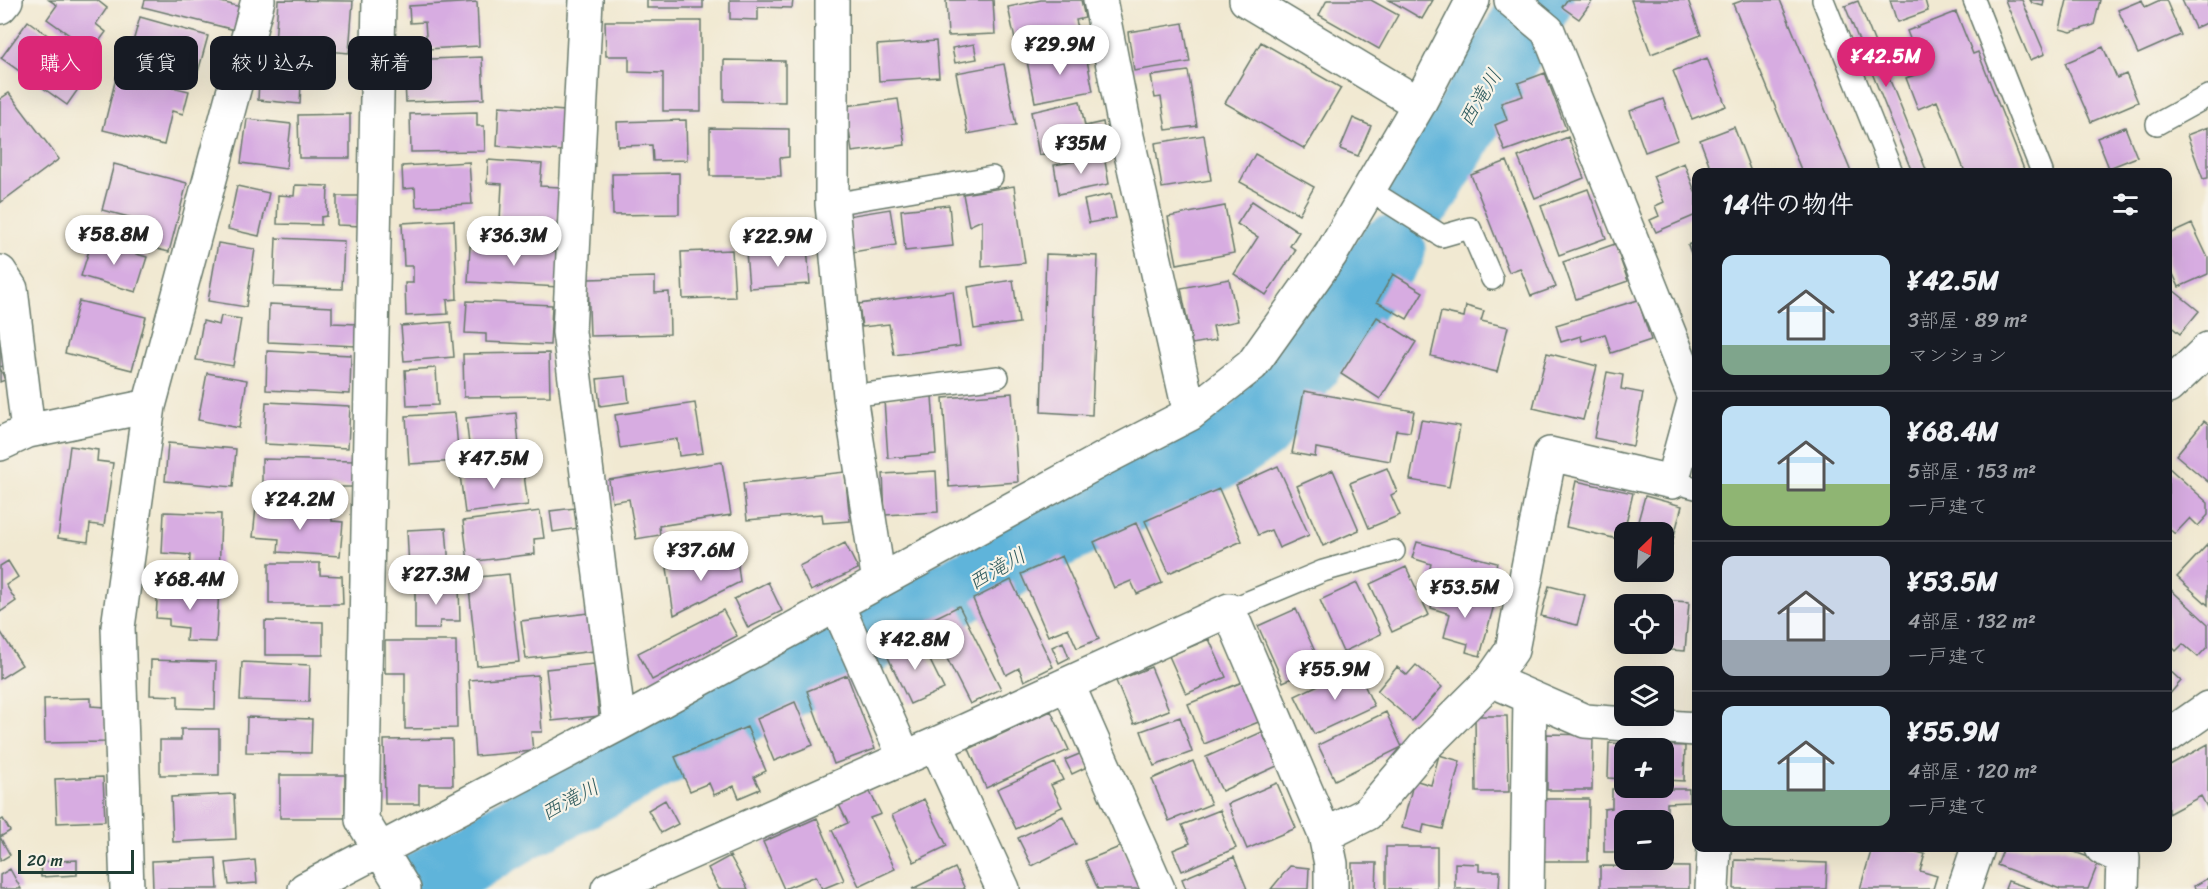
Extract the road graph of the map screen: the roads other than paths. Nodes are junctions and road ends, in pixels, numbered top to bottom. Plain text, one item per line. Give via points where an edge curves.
1 (6, 0) edge
2 (258, 0) edge
3 (379, 0) edge
4 (586, 0) edge
5 (832, 0) edge
6 (1100, 0) edge
7 (1246, 0) edge
8 (1473, 0) edge
9 (1823, 0) edge
10 (1974, 0) edge
11 (0, 7) edge
12 (1527, 14) edge
13 (2208, 96) edge
14 (1419, 104) junction
15 (2157, 124) dead end
16 (1890, 168) edge
17 (2040, 168) edge
18 (992, 177) dead end
19 (1369, 190) junction
20 (832, 204) junction
21 (0, 272) edge
22 (1492, 279) dead end
23 (2208, 349) edge
24 (998, 377) dead end
25 (2172, 383) edge
26 (1692, 391) edge
27 (850, 396) junction
28 (149, 406) junction
29 (1190, 414) junction
30 (1692, 422) edge
31 (14, 437) edge
32 (1684, 485) edge
33 (1394, 551) dead end
34 (879, 582) junction
35 (1229, 610) junction
36 (849, 631) junction
37 (1491, 680) junction
38 (1068, 685) junction
39 (1530, 698) junction
40 (2208, 708) edge
41 (619, 724) junction
42 (1692, 729) edge
43 (2172, 733) edge
44 (936, 744) junction
45 (905, 758) junction
46 (1324, 835) junction
47 (380, 849) junction
48 (1714, 852) edge
49 (1977, 852) edge
50 (2110, 852) edge
51 (401, 884) edge
52 (127, 889) edge
53 (305, 889) edge
54 (608, 889) edge
55 (1003, 889) edge
56 (1158, 889) edge
57 (1331, 889) edge
58 (1527, 889) edge
59 (1712, 889) edge
60 (1964, 889) edge
61 (2122, 889) edge

1 - 11 street
2 - 28 street
3 - 47 street via 362,820
4 - 41 street via 569,332
5 - 20 street
6 - 29 street
7 - 14 street
8 - 14 street
9 - 16 lane
10 - 17 lane
12 - 26 street
13 - 15 lane
14 - 19 street
18 - 20 lane
19 - 22 lane via 1442,236 1470,228
19 - 29 street via 1331,254 1252,365
20 - 27 street
21 - 31 street via 11,289
23 - 25 street
24 - 27 lane
27 - 34 street
28 - 31 street
28 - 52 street via 118,627
29 - 34 street
30 - 32 street
32 - 37 street via 1550,454 1512,650
33 - 35 lane via 1323,571
34 - 36 street
35 - 38 street
35 - 46 street
36 - 41 street
36 - 45 street
37 - 39 street
37 - 46 street via 1425,746 1367,813
38 - 44 street
38 - 56 street
39 - 42 street via 1585,720
39 - 58 street
40 - 43 street
41 - 47 street
44 - 45 street
44 - 55 street
45 - 54 street
46 - 57 street via 1331,864
47 - 51 street
47 - 53 street
48 - 59 street
49 - 60 street
50 - 61 street via 2122,858

